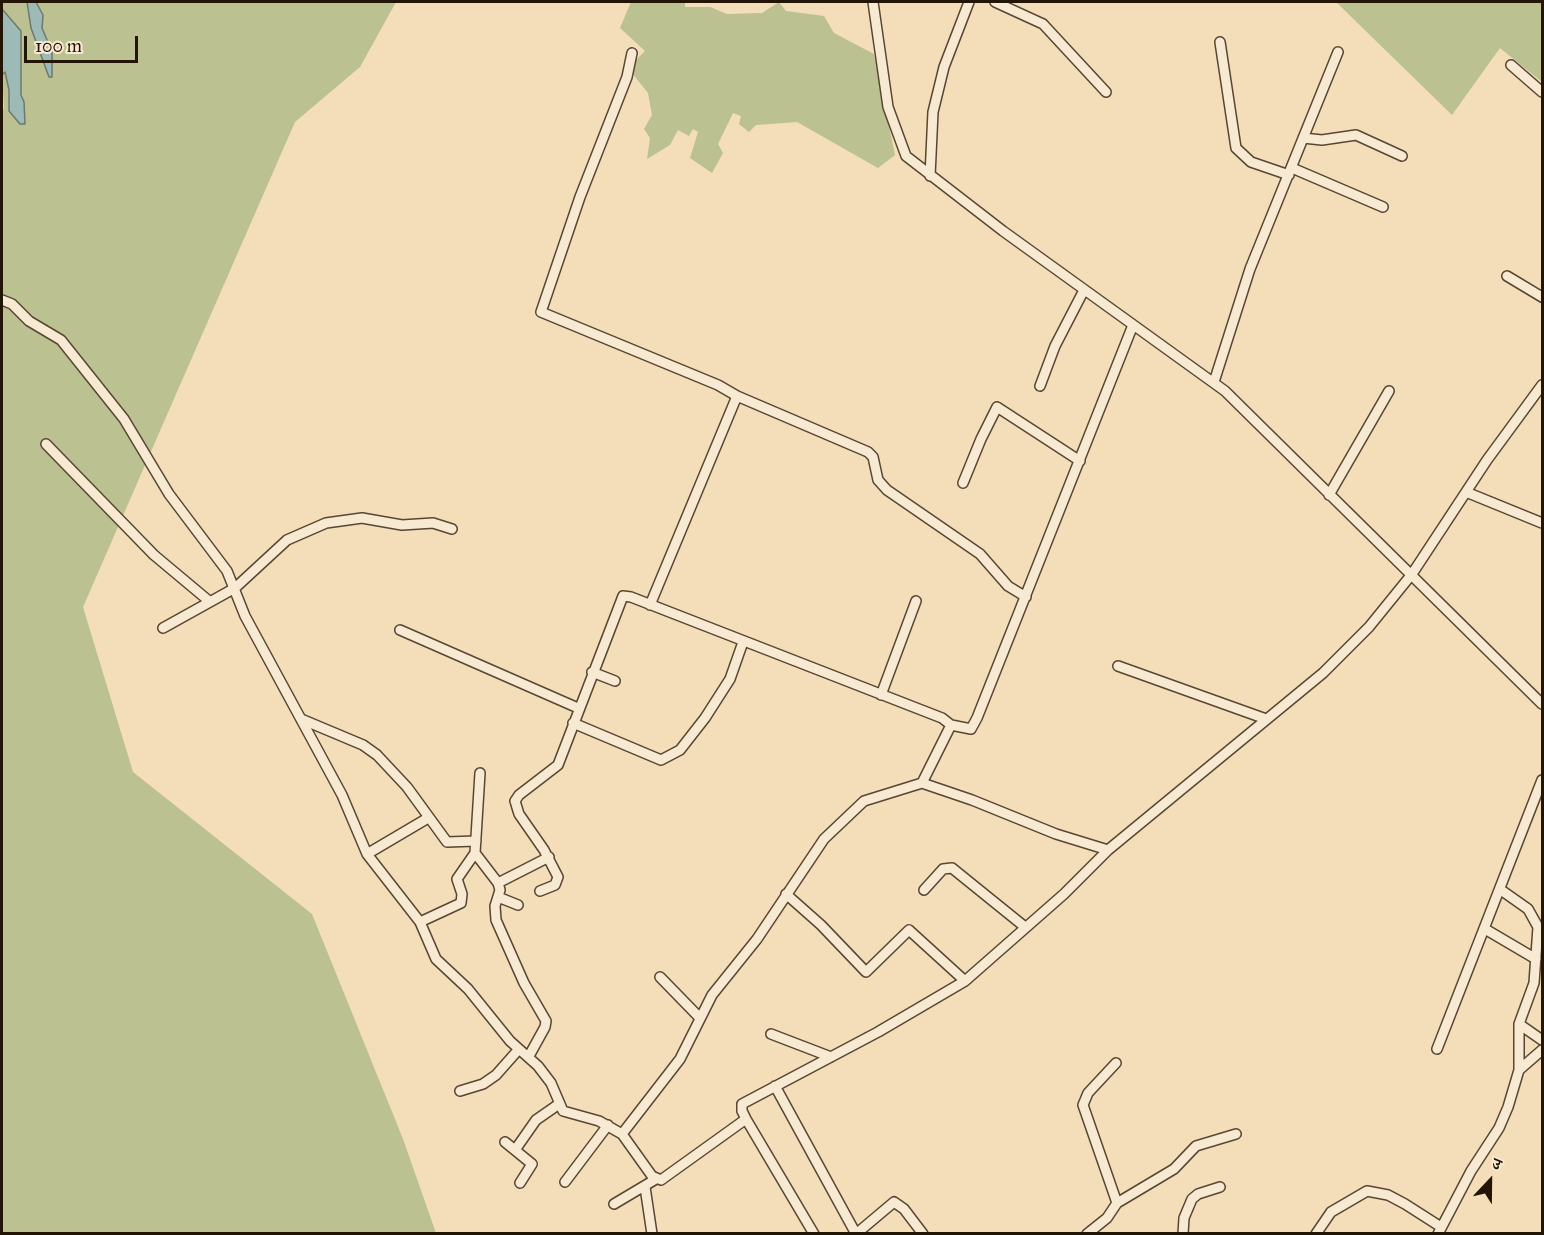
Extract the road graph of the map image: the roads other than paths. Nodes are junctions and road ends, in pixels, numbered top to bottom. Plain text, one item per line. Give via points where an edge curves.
1 (873, 2) edge
2 (969, 2) edge
3 (995, 2) edge
4 (1220, 42) dead end
5 (1338, 52) dead end
6 (632, 53) dead end
7 (1511, 65) dead end
8 (1106, 92) dead end
9 (1542, 92) edge
10 (1303, 138) junction
11 (1402, 156) dead end
12 (1290, 171) junction
13 (930, 176) junction
14 (1383, 207) dead end
15 (1507, 276) dead end
16 (1084, 290) junction
17 (1542, 297) edge
18 (2, 300) edge
19 (1133, 325) junction
20 (1214, 382) junction
21 (1542, 385) edge
22 (1040, 386) dead end
23 (1389, 391) dead end
24 (737, 396) junction
25 (46, 444) dead end
26 (1080, 461) junction
27 (963, 483) dead end
28 (1466, 492) junction
29 (1329, 495) junction
30 (1542, 523) edge
31 (452, 529) dead end
32 (1412, 574) junction
33 (235, 588) junction
34 (1026, 597) junction
35 (208, 601) junction
36 (916, 601) dead end
37 (650, 605) junction
38 (163, 627) dead end
39 (400, 630) dead end
40 (743, 642) junction
41 (1118, 666) dead end
42 (592, 672) junction
43 (615, 681) dead end
44 (880, 695) junction
45 (1542, 704) edge
46 (578, 708) junction
47 (301, 718) junction
48 (1266, 719) junction
49 (573, 723) junction
50 (951, 725) junction
51 (480, 773) dead end
52 (1542, 780) edge
53 (921, 783) junction
54 (428, 818) junction
55 (476, 842) junction
56 (1108, 850) junction
57 (475, 853) junction
58 (367, 854) junction
59 (549, 857) junction
60 (498, 883) junction
61 (924, 890) dead end
62 (1501, 890) junction
63 (540, 891) dead end
64 (786, 894) junction
65 (498, 897) junction
66 (518, 904) dead end
67 (420, 922) junction
68 (1025, 927) junction
69 (1485, 929) junction
70 (1536, 959) junction
71 (660, 977) dead end
72 (965, 981) junction
73 (699, 1017) junction
74 (1519, 1024) junction
75 (771, 1034) dead end
76 (1542, 1040) edge
77 (1437, 1048) dead end
78 (519, 1049) junction
79 (1542, 1050) edge
80 (529, 1056) junction
81 (831, 1057) junction
82 (1116, 1063) dead end
83 (1519, 1070) junction
84 (775, 1086) junction
85 (460, 1091) dead end
86 (559, 1104) junction
87 (746, 1119) junction
88 (608, 1125) junction
89 (622, 1134) junction
90 (1236, 1134) dead end
91 (505, 1142) dead end
92 (515, 1150) junction
93 (656, 1179) junction
94 (565, 1182) dead end
95 (520, 1183) dead end
96 (1220, 1187) dead end
97 (645, 1188) junction
98 (1117, 1203) junction
99 (614, 1204) dead end
100 (1440, 1230) edge
101 (652, 1233) edge
102 (814, 1233) edge
103 (856, 1233) edge
104 (923, 1233) edge
105 (1087, 1233) edge
106 (1183, 1233) edge
107 (1317, 1233) edge

1 - 13 street via 894,128 906,156
2 - 13 street via 944,67 933,112
3 - 8 street via 1043,24
4 - 12 street via 1236,148 1251,162
5 - 10 street
6 - 24 street via 627,77 541,312
7 - 9 street
10 - 11 street via 1322,140 1356,135
10 - 12 street
12 - 14 street
12 - 20 street via 1250,269
13 - 16 street
15 - 17 street
16 - 19 street
16 - 22 street via 1055,346
18 - 33 street via 70,349 124,419 169,494 227,571
19 - 20 street
19 - 26 street
20 - 29 street
21 - 28 street
23 - 29 street
24 - 34 street via 868,452 873,457 878,480 887,490 980,554 1008,586
24 - 37 street
25 - 35 street via 154,555
26 - 27 street via 997,407
26 - 34 street
28 - 30 street
28 - 32 street
29 - 32 street
31 - 33 street via 433,523 402,525 362,518 327,522 287,540
32 - 45 street
32 - 48 street via 1348,650
33 - 35 street
33 - 47 street via 245,616
34 - 50 street via 973,727
35 - 38 street
36 - 44 street
37 - 40 street
37 - 42 street via 623,596
39 - 46 street
40 - 44 street
40 - 49 street via 730,679 705,718 680,750 661,760
41 - 48 street
42 - 43 street
42 - 46 street
44 - 50 street
46 - 49 street
47 - 54 street via 377,755 402,781
47 - 58 street via 342,795
48 - 56 street
49 - 59 street via 558,765 515,801 519,814
50 - 53 street
51 - 55 street
52 - 62 street
53 - 56 street
53 - 64 street via 864,801 824,839
54 - 55 street via 450,843
54 - 58 street
55 - 57 street
56 - 68 street
57 - 60 street
57 - 67 street via 457,879 461,903
58 - 67 street
59 - 60 street
59 - 63 street via 559,880
60 - 65 street
61 - 68 street via 943,869 952,868
62 - 69 street
62 - 70 street via 1534,917 1539,934
64 - 72 street via 866,972 909,930
64 - 73 street
65 - 66 street
65 - 80 street via 494,912 498,927 546,1021
67 - 78 street via 436,959 468,989
68 - 72 street
69 - 70 street
69 - 77 street
70 - 74 street via 1534,983
71 - 73 street
72 - 81 street
73 - 89 street via 680,1059
74 - 76 street
74 - 83 street
75 - 81 street
78 - 80 street
78 - 85 street via 496,1075
79 - 83 street
80 - 86 street via 551,1083
81 - 84 street
82 - 98 street via 1088,1093 1083,1105
83 - 100 street via 1504,1119
84 - 87 street via 742,1104
84 - 103 street
86 - 88 street via 567,1114
86 - 92 street via 536,1120
87 - 93 street via 665,1179
87 - 102 street
88 - 89 street
88 - 94 street
89 - 93 street
90 - 98 street via 1202,1142 1174,1169
91 - 92 street
92 - 95 street via 532,1164
93 - 97 street
96 - 106 street via 1192,1199
97 - 99 street
97 - 101 street
98 - 105 street via 1107,1218
100 - 107 street via 1405,1204 1367,1191 1331,1212
103 - 104 street via 894,1202

